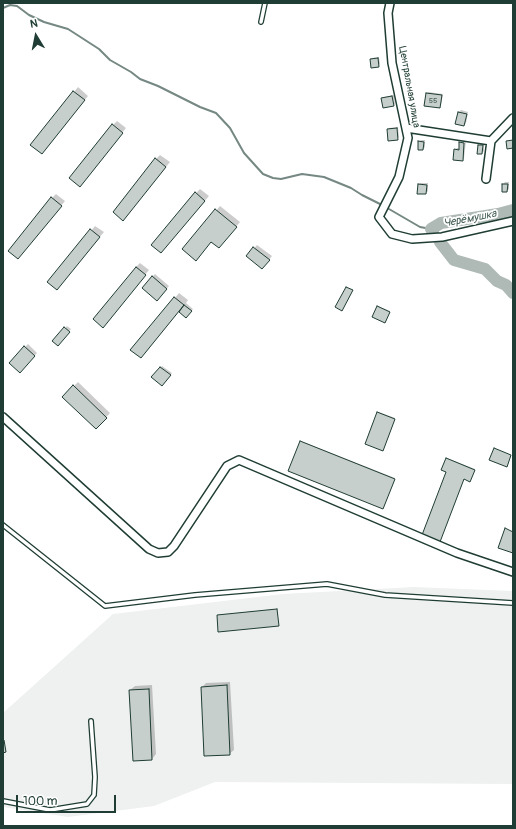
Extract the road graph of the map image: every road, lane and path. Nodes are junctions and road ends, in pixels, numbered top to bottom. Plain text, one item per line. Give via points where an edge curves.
1 (265, 3) edge
2 (390, 3) edge
3 (261, 22) dead end
4 (513, 118) edge
5 (406, 128) junction
6 (491, 141) junction
7 (486, 179) dead end
8 (513, 221) edge
9 (3, 417) edge
10 (3, 525) edge
11 (513, 572) edge
12 (513, 603) edge
13 (91, 721) dead end
14 (3, 801) edge

1 - 3 lane
2 - 5 street, Центральная улица via 388,13 392,64
4 - 6 street
5 - 6 street
5 - 8 street, Центральная улица via 408,138 399,177 379,217 392,234 412,239 442,237
6 - 7 street
9 - 11 street via 149,549 158,553 168,552 174,546 227,466 239,460 457,552
10 - 12 lane via 105,606 195,595 327,584 385,595
13 - 14 lane via 95,777 94,795 87,804 50,810

